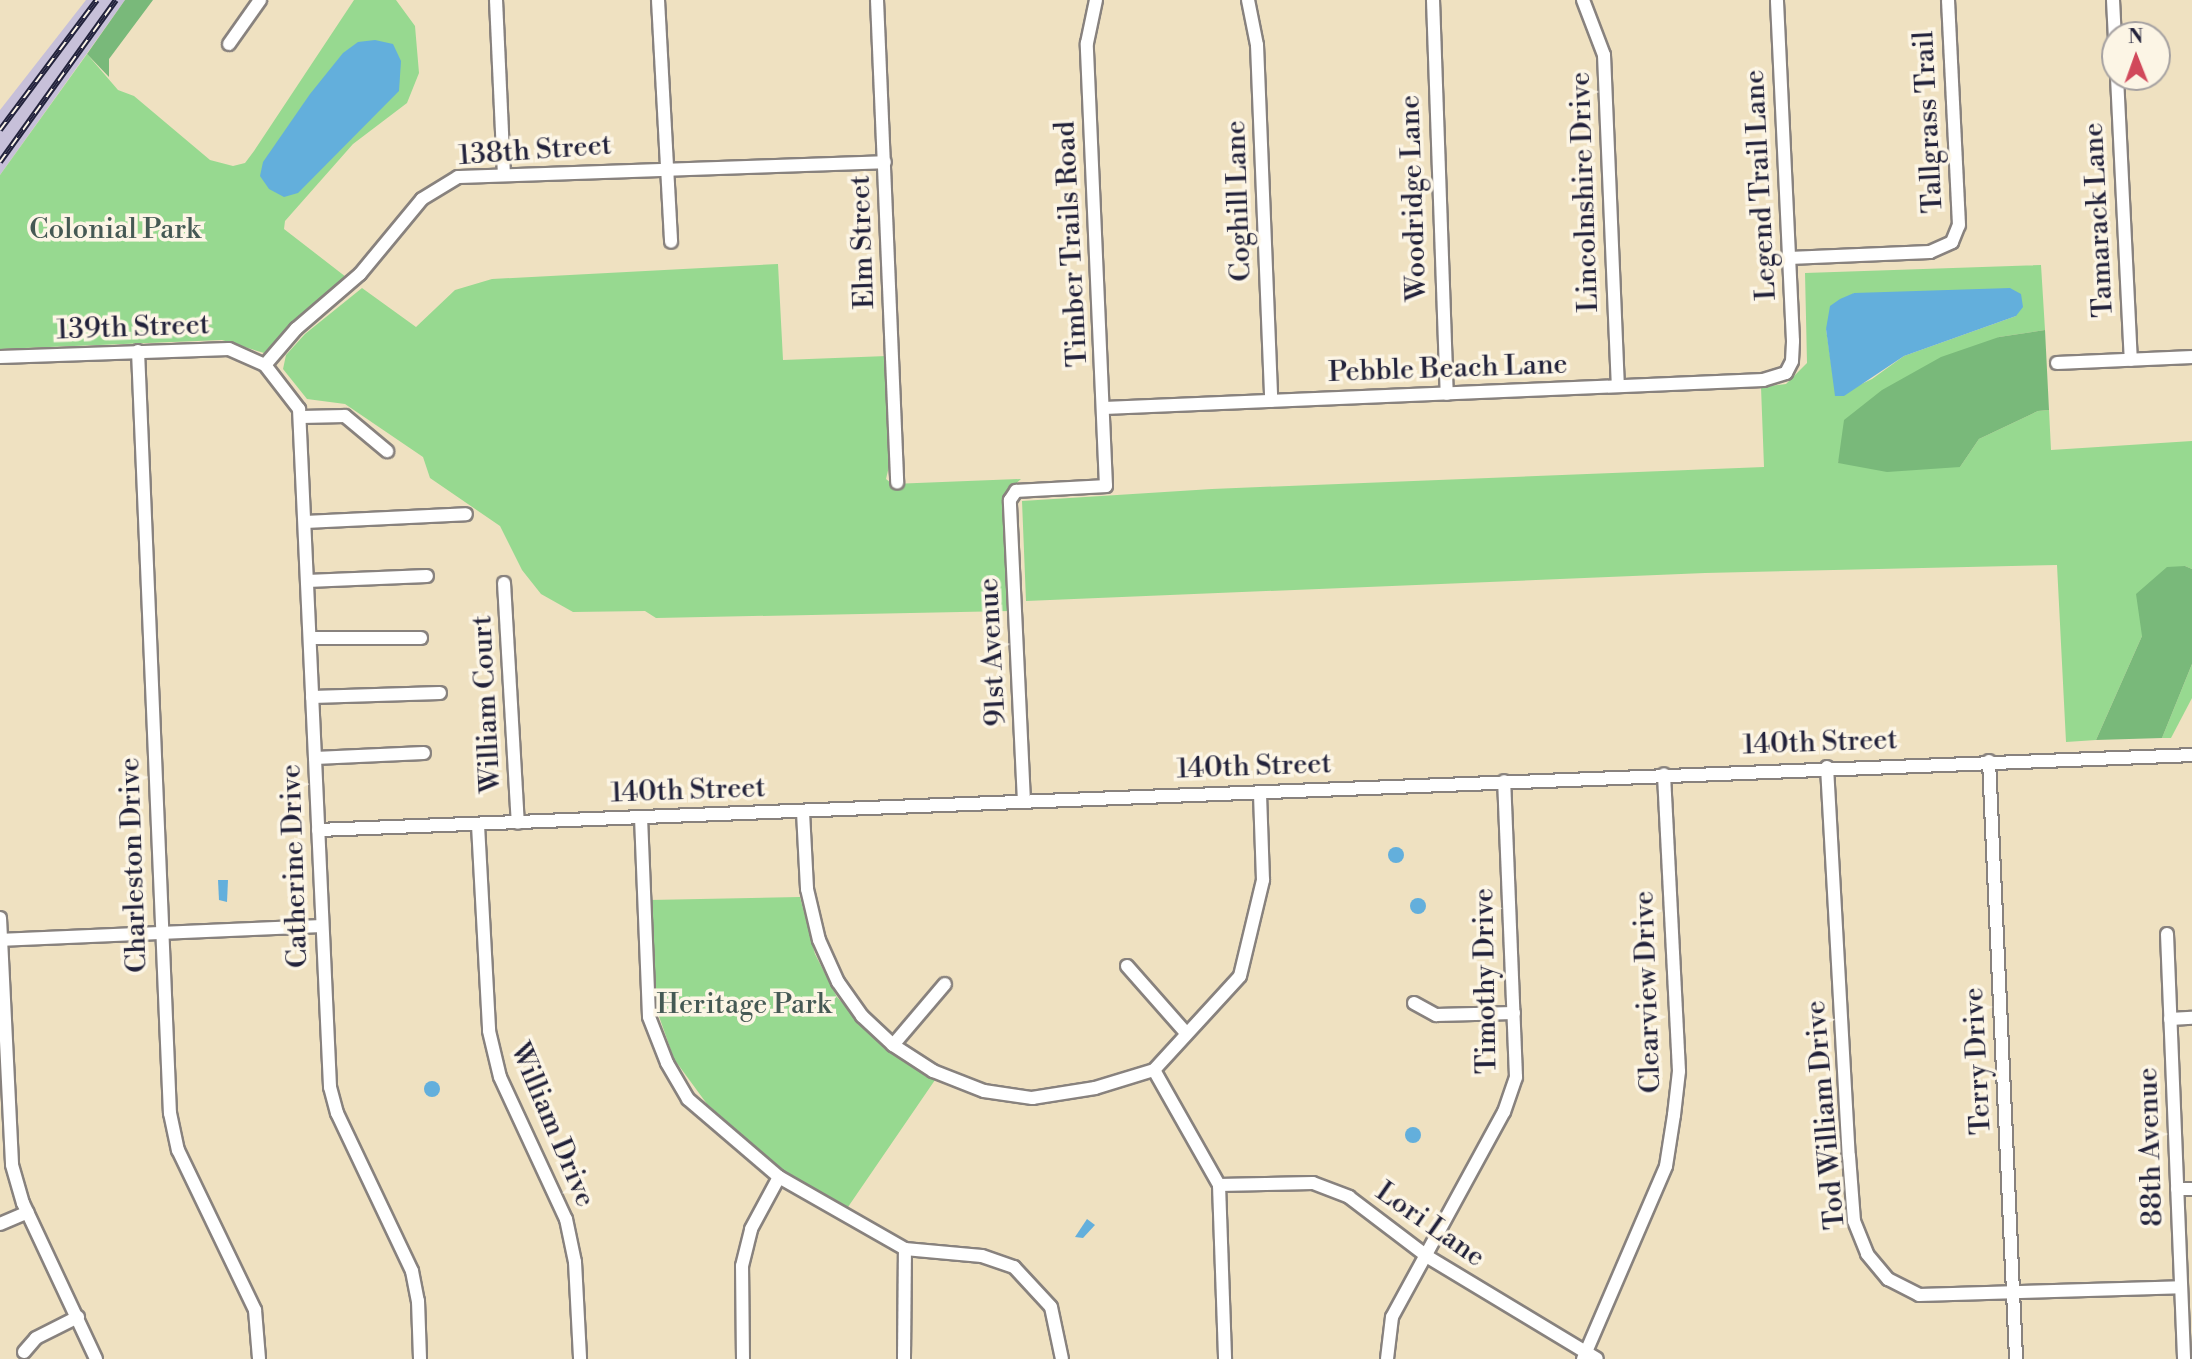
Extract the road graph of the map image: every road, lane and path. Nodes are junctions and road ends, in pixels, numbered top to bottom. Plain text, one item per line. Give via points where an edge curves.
1 (260, 0) edge
2 (496, 0) edge
3 (658, 0) edge
4 (877, 0) edge
5 (1096, 0) edge
6 (1248, 0) edge
7 (1433, 0) edge
8 (1583, 0) edge
9 (1777, 0) edge
10 (1948, 0) edge
11 (2113, 0) edge
12 (2114, 21) edge
13 (229, 44) dead end
14 (2118, 91) edge
15 (885, 162) junction
16 (665, 168) junction
17 (504, 175) junction
18 (671, 242) dead end
19 (1789, 258) junction
20 (138, 351) junction
21 (0, 357) edge
22 (2192, 357) edge
23 (2130, 360) junction
24 (2057, 363) dead end
25 (265, 365) junction
26 (1789, 367) joint
27 (1618, 386) junction
28 (1447, 394) junction
29 (1271, 401) junction
30 (1104, 408) junction
31 (301, 417) junction
32 (387, 452) dead end
33 (897, 483) dead end
34 (1010, 500) joint
35 (466, 513) dead end
36 (305, 522) junction
37 (427, 576) dead end
38 (307, 581) junction
39 (504, 583) dead end
40 (310, 638) junction
41 (421, 638) dead end
42 (439, 693) dead end
43 (312, 697) junction
44 (424, 752) dead end
45 (2192, 755) edge
46 (315, 758) junction
47 (1989, 761) junction
48 (1827, 767) junction
49 (1664, 774) junction
50 (1504, 781) junction
51 (1260, 792) junction
52 (1024, 802) junction
53 (803, 812) junction
54 (641, 817) junction
55 (517, 823) junction
56 (478, 825) junction
57 (318, 830) junction
58 (0, 918) edge
59 (322, 926) junction
60 (161, 933) junction
61 (2166, 934) dead end
62 (0, 940) edge
63 (1128, 966) dead end
64 (945, 984) dead end
65 (1414, 1003) dead end
66 (1514, 1013) junction
67 (2192, 1018) edge
68 (2170, 1019) junction
69 (1186, 1033) junction
70 (893, 1045) junction
71 (1154, 1070) junction
72 (779, 1177) junction
73 (1220, 1185) junction
74 (2177, 1189) junction
75 (2192, 1189) edge
76 (27, 1212) junction
77 (0, 1224) edge
78 (905, 1249) junction
79 (1428, 1257) junction
80 (2181, 1287) junction
81 (2014, 1296) junction
82 (78, 1317) junction
83 (24, 1352) dead end
84 (1583, 1357) edge
85 (96, 1359) edge
86 (259, 1359) edge
87 (421, 1359) edge
88 (580, 1359) edge
89 (743, 1359) edge
90 (904, 1359) edge
91 (1062, 1359) edge
92 (1225, 1359) edge
93 (1387, 1359) edge
94 (1597, 1359) edge
95 (2015, 1359) edge
96 (2184, 1359) edge

1 - 13 street
2 - 17 street
3 - 16 street
4 - 15 street, Elm Street
5 - 30 street, Timber Trails Road via 1087,43
6 - 29 street, Coghill Lane via 1257,46
7 - 28 street, Woodridge Lane
8 - 27 street, Lincolnshire Drive via 1601,41 1605,72
9 - 19 street, Legend Trail Lane
10 - 19 street, Tallgrass Trail via 1959,225 1952,242 1930,253
11 - 12 street
14 - 23 street, Tamarack Lane
15 - 16 street, 138th Street
15 - 33 street, Elm Street
16 - 17 street, 138th Street
16 - 18 street
17 - 25 street, 138th Street via 458,177 433,189 347,288 296,329
19 - 26 street, Legend Trail Lane via 1793,341
20 - 21 street, 139th Street
20 - 25 street, 139th Street via 229,349
20 - 60 street, Charleston Drive
22 - 23 street
23 - 24 street
25 - 31 street
26 - 27 street, Pebble Beach Lane via 1777,377 1763,380
27 - 28 street, Pebble Beach Lane
28 - 29 street, Pebble Beach Lane
29 - 30 street, Pebble Beach Lane
30 - 34 street, Timber Trails Road via 1106,486 1016,491
31 - 32 street via 345,416
31 - 36 street, Catherine Drive
34 - 52 street, 91st Avenue
35 - 36 street
36 - 38 street, Catherine Drive
37 - 38 street
38 - 40 street, Catherine Drive
39 - 55 street, William Court
40 - 41 street
40 - 43 street, Catherine Drive
42 - 43 street
43 - 46 street, Catherine Drive
44 - 46 street
45 - 47 street, 140th Street
46 - 57 street, Catherine Drive
47 - 48 street, 140th Street
47 - 81 street, Terry Drive
48 - 49 street, 140th Street
48 - 81 street, Tod William Drive via 1854,1221 1867,1254 1888,1279 1919,1296
49 - 50 street, 140th Street
49 - 84 street, Clearview Drive via 1679,1071 1674,1115 1665,1166
50 - 51 street, 140th Street
50 - 66 street, Timothy Drive
51 - 52 street, 140th Street
51 - 69 street via 1262,892 1240,976
52 - 53 street, 140th Street
53 - 54 street, 140th Street
53 - 70 street via 807,889 818,940 856,1007
54 - 55 street, 140th Street
54 - 72 street via 649,1017 667,1063 688,1099
55 - 56 street, 140th Street
56 - 57 street, 140th Street
56 - 88 street, William Drive via 491,1041 500,1077 566,1219 575,1262
57 - 59 street, Catherine Drive
58 - 62 street
59 - 60 street
59 - 87 street, Catherine Drive via 332,1094 412,1271
60 - 62 street
60 - 86 street, Charleston Drive via 170,1113 178,1150 255,1310
61 - 68 street, 88th Avenue
62 - 76 street via 12,1165
63 - 69 street
64 - 70 street
65 - 66 street via 1436,1015
66 - 79 street, Timothy Drive via 1516,1077 1504,1112
67 - 68 street
68 - 74 street, 88th Avenue
69 - 71 street
70 - 71 street via 933,1071 984,1091 1032,1098 1095,1088
71 - 73 street
72 - 78 street
72 - 89 street via 751,1229 742,1266
73 - 79 street, Lori Lane via 1313,1183 1349,1197
73 - 92 street
74 - 75 street
74 - 80 street, 88th Avenue
76 - 77 street
76 - 82 street
78 - 90 street
78 - 91 street via 982,1256 1014,1267 1051,1307
79 - 84 street, Lori Lane
79 - 93 street, Timothy Drive via 1392,1317
80 - 81 street, Tod William Drive
80 - 96 street, 88th Avenue
81 - 95 street, Terry Drive
82 - 83 street via 36,1338
82 - 85 street
84 - 94 street, Lori Lane

